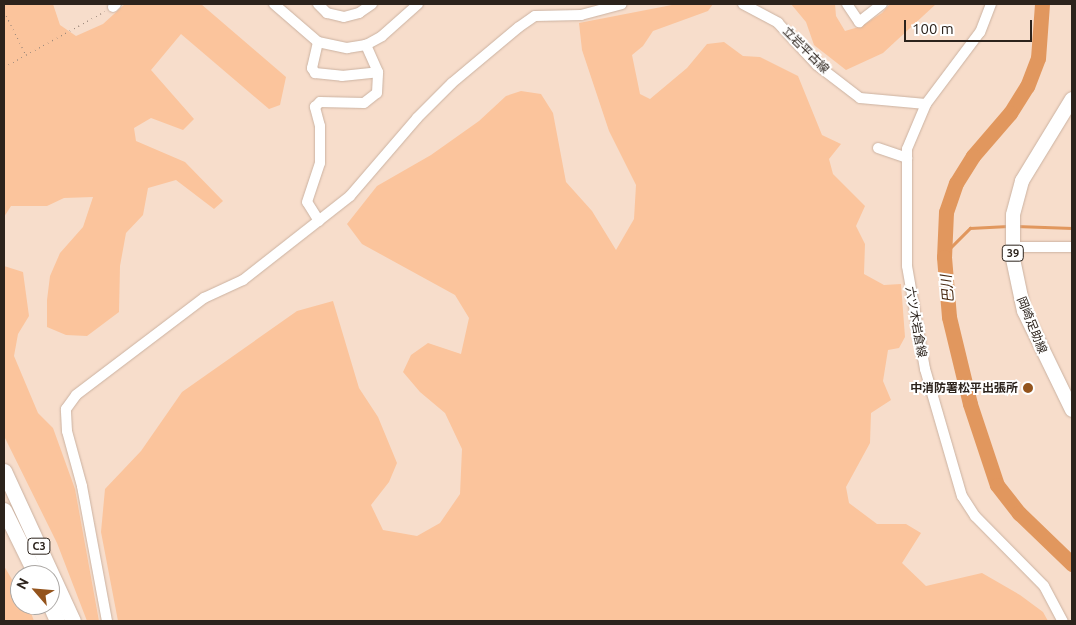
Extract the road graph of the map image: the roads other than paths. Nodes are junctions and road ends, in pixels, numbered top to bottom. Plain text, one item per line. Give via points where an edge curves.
1 (275, 4) edge
2 (318, 4) edge
3 (372, 4) edge
4 (418, 4) edge
5 (622, 4) edge
6 (743, 4) edge
7 (847, 4) edge
8 (991, 4) edge
9 (880, 5) edge
10 (318, 42) junction
11 (366, 45) junction
12 (378, 72) junction
13 (1072, 99) edge
14 (926, 104) junction
15 (878, 148) dead end
16 (907, 158) junction
17 (319, 221) junction
18 (1013, 247) junction
19 (1072, 247) edge
20 (1072, 410) edge
21 (4, 471) edge
22 (4, 510) edge
23 (31, 565) edge
24 (73, 621) edge
25 (106, 621) edge
26 (1064, 621) edge

1 - 10 street
2 - 3 street via 328,13 344,17 359,13
4 - 11 street via 382,36
5 - 17 street via 580,15 535,16 519,27 452,83 350,196
6 - 14 street, 立岩平古線 via 778,23 817,65 860,98
7 - 9 street via 859,22
8 - 14 street, 六ツ木岩倉線 via 980,32
10 - 11 street via 338,47
10 - 12 street via 312,68 315,73 342,76
11 - 12 street
12 - 17 street via 377,93 367,101 320,102 316,107 320,126 320,163 307,202
13 - 18 main road, 岡崎足助線 / 39 via 1022,181 1014,215
14 - 16 street, 六ツ木岩倉線 via 907,149
15 - 16 street
16 - 26 street, 六ツ木岩倉線 via 907,266 916,327 941,432 962,496 975,516 1044,586
17 - 25 street via 243,280 204,298 112,365 76,395 66,409 67,431 82,486
18 - 19 street
18 - 20 main road, 岡崎足助線 / 39 via 1024,311
21 - 24 highway, C3
22 - 23 highway, C3

